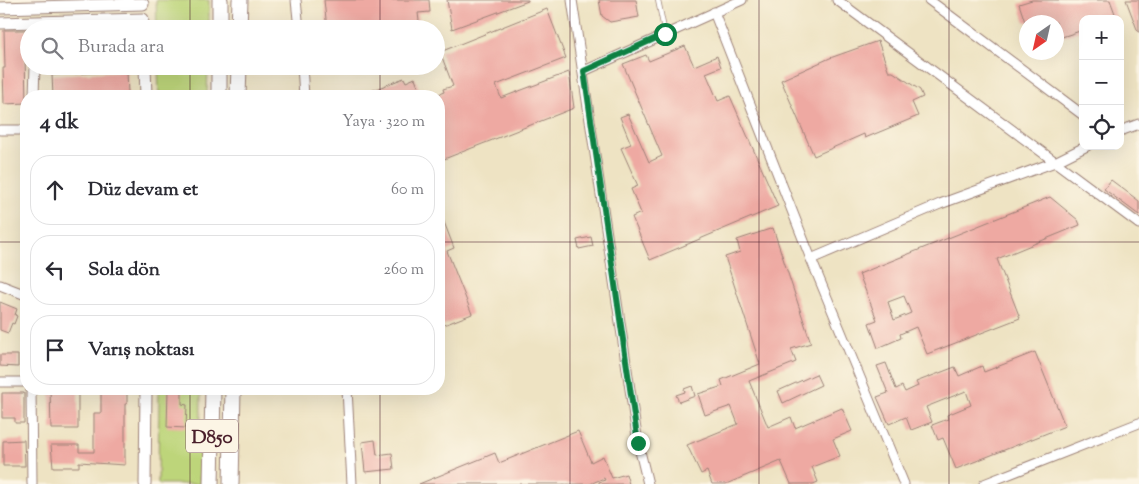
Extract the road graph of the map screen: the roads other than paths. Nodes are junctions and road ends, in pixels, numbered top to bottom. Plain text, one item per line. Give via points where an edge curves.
1 (220, 0) edge
2 (240, 0) edge
3 (296, 0) edge
4 (572, 0) edge
5 (658, 0) edge
6 (742, 0) edge
7 (837, 0) edge
8 (929, 0) edge
9 (142, 2) edge
10 (0, 8) edge
11 (714, 12) junction
12 (144, 20) edge
13 (220, 20) edge
14 (239, 20) edge
15 (298, 20) edge
16 (0, 23) edge
17 (20, 25) edge
18 (665, 34) junction
19 (584, 71) junction
20 (34, 75) edge
21 (145, 75) edge
22 (219, 75) edge
23 (239, 75) edge
24 (303, 75) edge
25 (34, 90) edge
26 (146, 90) edge
27 (219, 90) edge
28 (238, 90) edge
29 (304, 90) edge
30 (1079, 112) edge
31 (1139, 124) edge
32 (0, 130) edge
33 (20, 130) edge
34 (1124, 130) edge
35 (1079, 150) edge
36 (1055, 162) junction
37 (1139, 224) edge
38 (812, 259) junction
39 (0, 285) edge
40 (20, 293) edge
41 (0, 382) edge
42 (20, 382) edge
43 (30, 395) edge
44 (146, 395) edge
45 (213, 395) edge
46 (233, 395) edge
47 (347, 395) edge
48 (1139, 423) edge
49 (32, 484) edge
50 (145, 484) edge
51 (211, 484) edge
52 (231, 484) edge
53 (238, 484) edge
54 (352, 484) edge
55 (648, 484) edge
56 (904, 484) edge
57 (984, 484) edge

1 - 13 highway
2 - 14 highway
3 - 15 street
4 - 19 street
5 - 18 lane
6 - 11 street
7 - 36 street
8 - 30 street
9 - 10 street
9 - 12 street
11 - 18 street
11 - 38 street
16 - 17 street
18 - 19 street
19 - 55 street via 638,443
20 - 25 street
21 - 26 street
22 - 27 highway
23 - 28 highway
24 - 29 street
31 - 34 street
32 - 33 street
35 - 36 street
36 - 37 street
36 - 38 street via 940,204
38 - 56 street
39 - 40 street
41 - 42 street
43 - 49 street
44 - 50 street
45 - 51 highway, D850
46 - 52 highway, D850
47 - 54 street
48 - 57 street
52 - 53 street

